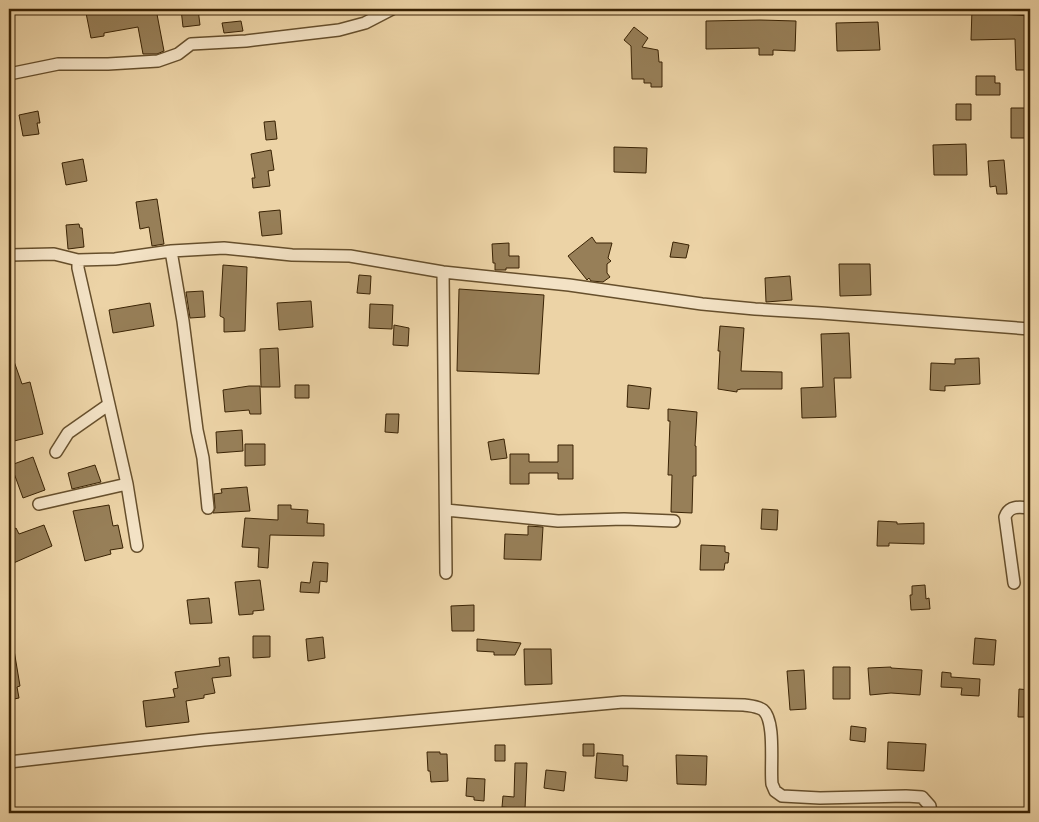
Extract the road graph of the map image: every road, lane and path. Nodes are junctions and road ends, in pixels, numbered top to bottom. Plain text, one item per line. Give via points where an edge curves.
1 (392, 9) edge
2 (9, 74) edge
3 (171, 251) junction
4 (9, 255) edge
5 (78, 260) junction
6 (443, 272) junction
7 (1030, 330) edge
8 (108, 405) junction
9 (56, 452) dead end
10 (126, 484) junction
11 (39, 504) dead end
12 (208, 508) dead end
13 (1030, 508) edge
14 (446, 510) junction
15 (674, 521) dead end
16 (137, 546) dead end
17 (446, 573) dead end
18 (1014, 583) dead end
19 (9, 762) edge
20 (931, 813) edge

1 - 2 street via 365,23 339,30 191,44 178,54 158,61 58,64
3 - 5 street
3 - 6 street via 224,248 292,255 350,256
3 - 12 street
4 - 5 street via 54,254
5 - 8 street
6 - 7 street via 569,285 702,304
6 - 14 street
8 - 9 street via 68,433
8 - 10 street
10 - 11 street
10 - 16 street
13 - 18 street via 1015,507 1005,517
14 - 15 street via 558,520
14 - 17 street
19 - 20 street via 204,740 624,702 744,705 763,711 769,721 772,784 782,796 906,796 922,798 930,806

